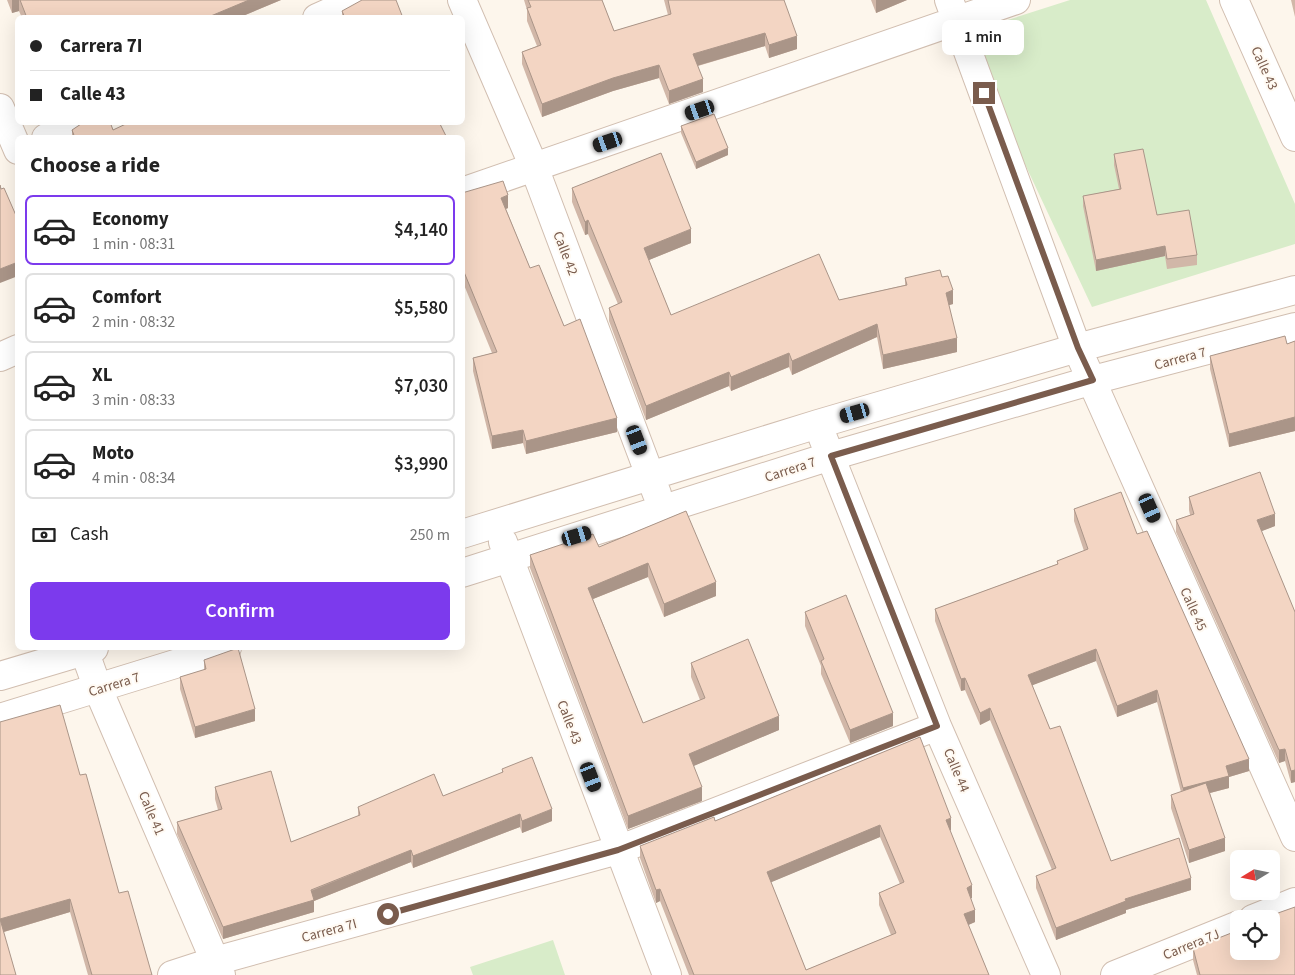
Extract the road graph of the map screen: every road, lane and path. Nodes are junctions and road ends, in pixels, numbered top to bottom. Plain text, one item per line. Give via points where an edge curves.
1 (357, 0) edge
2 (462, 0) edge
3 (1016, 0) edge
4 (1234, 0) edge
5 (954, 10) edge
6 (324, 15) edge
7 (0, 108) edge
8 (74, 125) edge
9 (52, 135) edge
10 (1295, 137) edge
11 (15, 143) edge
12 (15, 151) edge
13 (0, 158) edge
14 (534, 167) junction
15 (465, 191) edge
16 (1295, 290) edge
17 (1295, 328) edge
18 (1078, 348) junction
19 (15, 351) edge
20 (0, 357) edge
21 (1093, 380) junction
22 (818, 424) junction
23 (831, 456) junction
24 (651, 476) junction
25 (663, 509) junction
26 (496, 524) junction
27 (465, 533) edge
28 (508, 558) junction
29 (465, 572) edge
30 (86, 650) edge
31 (89, 650) edge
32 (221, 650) edge
33 (0, 676) edge
34 (98, 689) junction
35 (0, 718) edge
36 (937, 726) junction
37 (1295, 837) edge
38 (618, 850) junction
39 (1295, 902) edge
40 (1275, 910) edge
41 (1230, 928) edge
42 (218, 968) edge
43 (172, 975) edge
44 (667, 975) edge
45 (1046, 975) edge
46 (1115, 975) edge

1 - 6 street
2 - 14 street, Calle 42
3 - 5 street
4 - 10 street, Calle 43
5 - 14 street
5 - 18 street
7 - 11 street
8 - 9 street
12 - 13 street
14 - 15 street
14 - 24 street, Calle 42
16 - 18 street
17 - 21 street, Carrera 7
18 - 21 street
18 - 22 street
19 - 20 street
21 - 23 street, Carrera 7
21 - 37 street, Calle 45
22 - 23 street, Calle 44
22 - 24 street
23 - 25 street, Carrera 7
23 - 36 street, Calle 44
24 - 25 street, Calle 42
24 - 26 street
25 - 28 street, Carrera 7
26 - 27 street
26 - 28 street, Calle 43
28 - 29 street, Carrera 7
28 - 38 street, Calle 43
30 - 33 street
31 - 34 street, Calle 41
32 - 34 street, Carrera 7
34 - 35 street, Carrera 7
34 - 42 street, Calle 41
36 - 38 street, Carrera 7I
36 - 45 street, Calle 44
38 - 42 street, Carrera 7I
38 - 44 street, Calle 43
39 - 40 street
41 - 46 street, Carrera 7J
42 - 43 street, Carrera 7I

